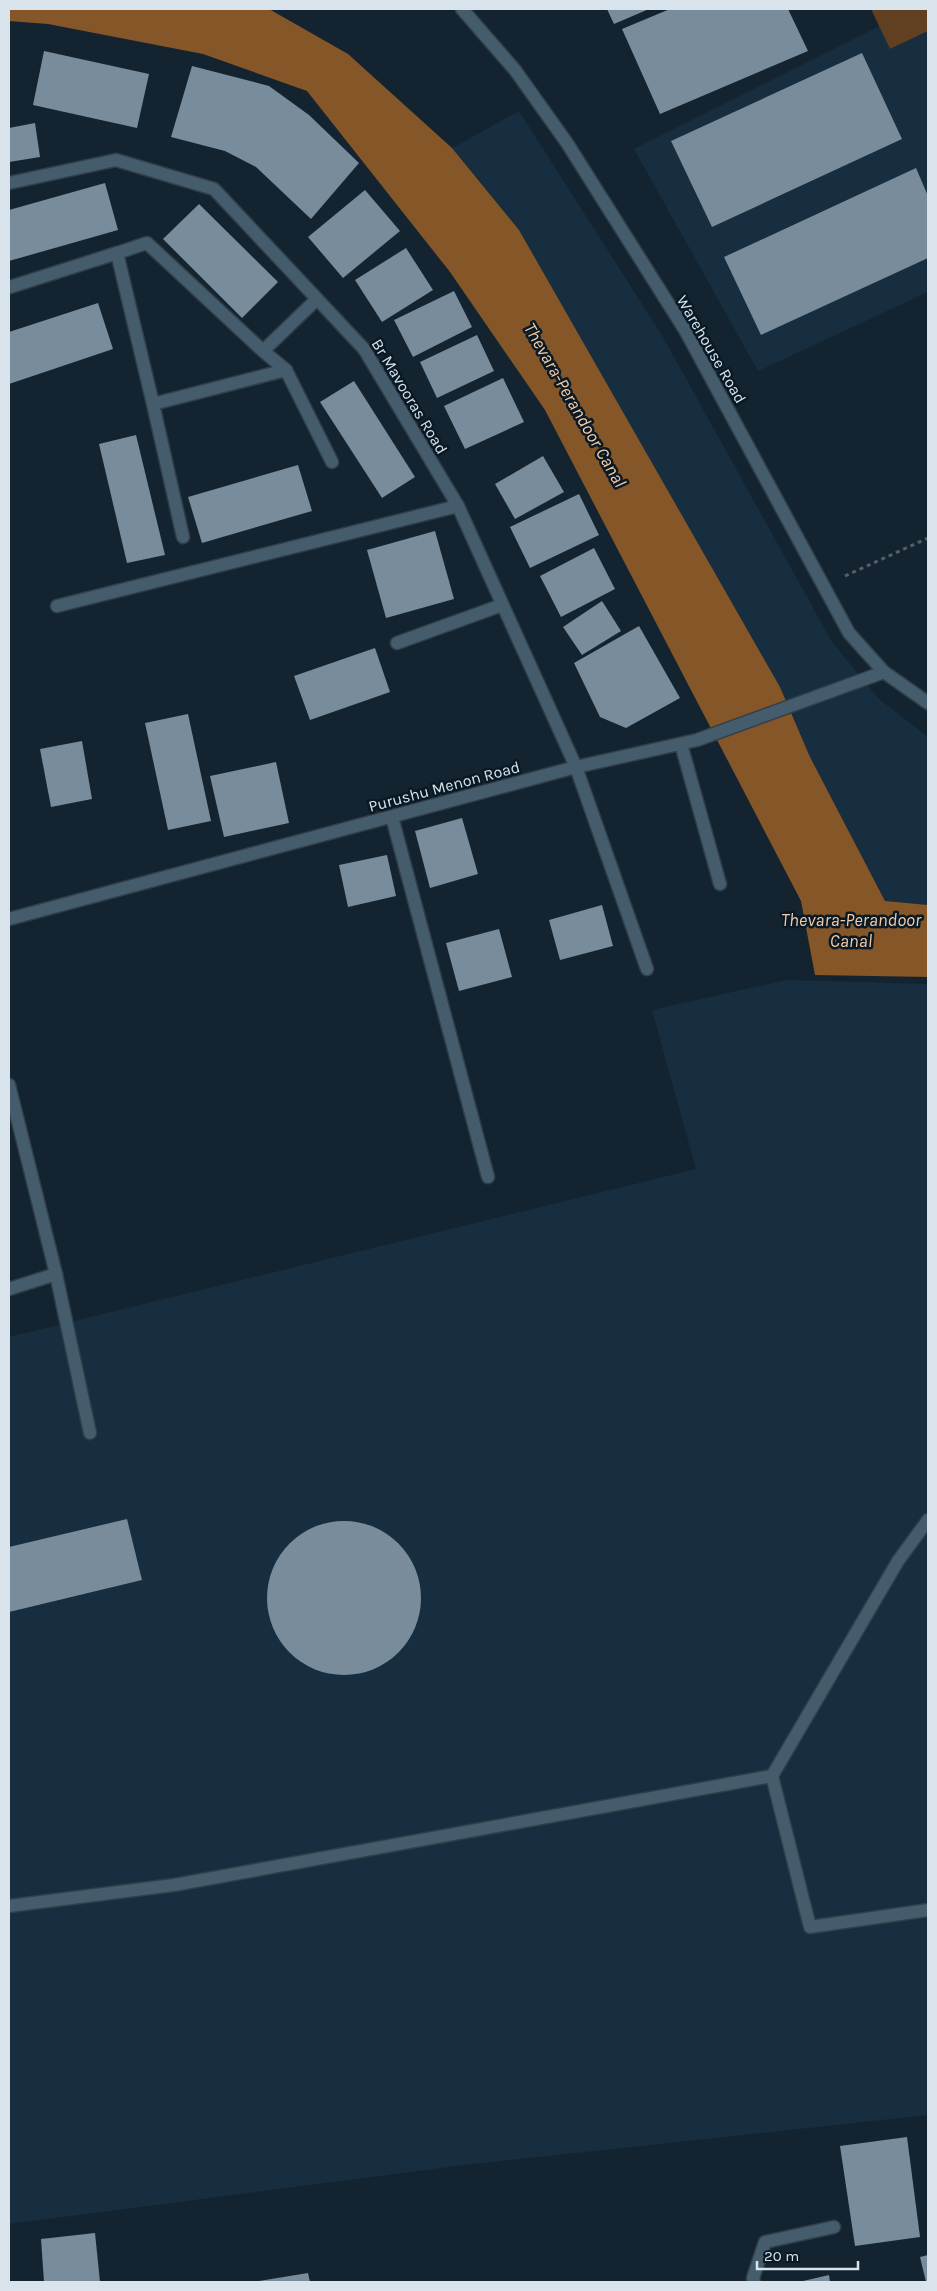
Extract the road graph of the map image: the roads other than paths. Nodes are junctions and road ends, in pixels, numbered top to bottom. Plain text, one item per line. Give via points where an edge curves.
1 (462, 9) edge
2 (9, 182) edge
3 (117, 253) junction
4 (10, 288) dead end
5 (317, 299) junction
6 (263, 351) junction
7 (286, 370) junction
8 (153, 404) junction
9 (332, 462) dead end
10 (458, 506) junction
11 (183, 537) dead end
12 (502, 605) junction
13 (57, 606) dead end
14 (397, 643) dead end
15 (884, 672) junction
16 (928, 703) edge
17 (681, 744) junction
18 (576, 767) junction
19 (392, 816) junction
20 (720, 884) dead end
21 (9, 918) edge
22 (647, 969) dead end
23 (9, 1085) edge
24 (488, 1178) dead end
25 (56, 1274) junction
26 (9, 1289) edge
27 (90, 1433) dead end
28 (928, 1520) edge
29 (772, 1776) junction
30 (9, 1906) edge
31 (928, 1910) edge
32 (834, 2227) dead end
33 (754, 2282) edge

1 - 15 street, Warehouse Road via 515,70 567,143 685,330 849,633
2 - 5 street, Br Mavooras Road via 116,160 214,189
3 - 4 street
3 - 6 street via 147,243
3 - 8 street
5 - 6 street
5 - 10 street, Br Mavooras Road via 364,349
6 - 7 street
7 - 8 street
7 - 9 street
8 - 11 street
10 - 12 street, Br Mavooras Road
10 - 13 street
12 - 14 street
12 - 18 street, Br Mavooras Road
15 - 16 street, Warehouse Road
15 - 17 street, Purushu Menon Road
17 - 18 street, Purushu Menon Road
17 - 20 street
18 - 19 street, Purushu Menon Road
18 - 22 street, Br Mavooras Road
19 - 21 street, Purushu Menon Road
19 - 24 street
23 - 25 street
25 - 26 street
25 - 27 street
28 - 29 street via 898,1561
29 - 30 street via 174,1885
29 - 31 street via 810,1927
32 - 33 street via 765,2242

